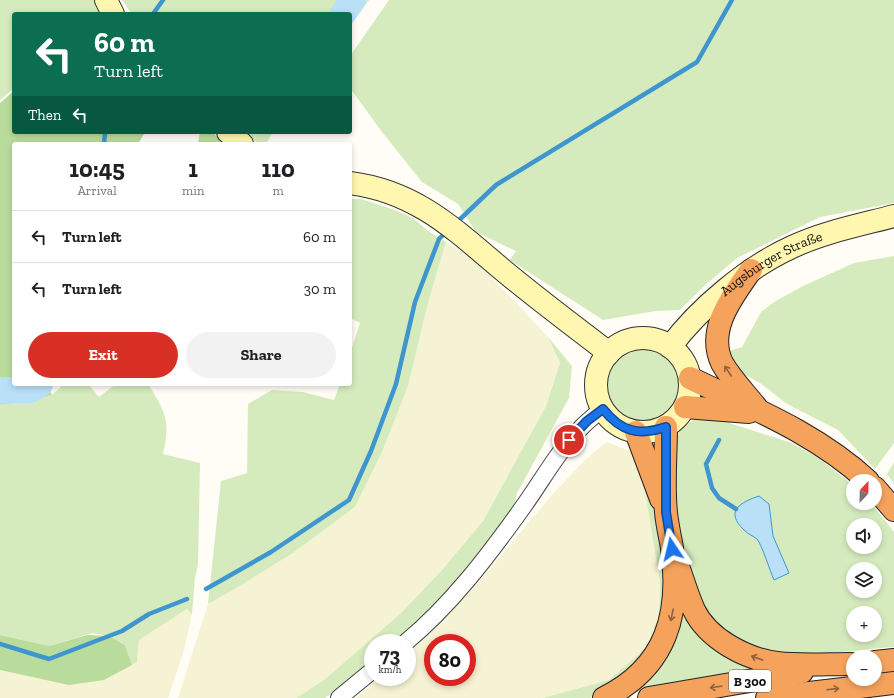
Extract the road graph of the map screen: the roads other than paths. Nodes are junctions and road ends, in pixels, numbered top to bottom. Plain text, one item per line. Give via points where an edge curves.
1 (106, 0) edge
2 (112, 12) edge
3 (230, 134) edge
4 (240, 142) edge
5 (352, 183) edge
6 (894, 216) edge
7 (751, 270) junction
8 (670, 347) junction
9 (609, 354) junction
10 (690, 378) junction
11 (685, 407) junction
12 (603, 409) junction
13 (760, 412) junction
14 (666, 427) junction
15 (636, 432) junction
16 (860, 474) edge
17 (882, 496) edge
18 (894, 510) edge
19 (666, 512) junction
20 (672, 549) junction
21 (416, 634) edge
22 (894, 660) edge
23 (882, 661) edge
24 (846, 664) edge
25 (846, 665) edge
26 (364, 677) edge
27 (894, 683) edge
28 (339, 698) edge
29 (604, 698) edge
30 (649, 698) edge
31 (767, 698) edge

1 - 2 main road
3 - 4 main road
5 - 9 main road via 398,194 421,205
6 - 7 main road, Augsburger Straße via 838,230 792,247
7 - 8 main road, Augsburger Straße via 683,329
13 -> 7 highway via 722,362 718,343 720,322 727,305
8 - 9 main road via 656,340 639,339 622,344
8 - 10 main road via 683,361
9 - 12 main road via 602,363 596,385
10 - 11 main road via 690,394
10 - 13 highway
11 - 13 highway
11 - 14 main road
12 - 15 main road via 612,421
12 - 21 street via 569,440 547,468 523,507 464,584
13 - 16 highway via 830,449
14 - 15 main road via 652,432
14 - 19 highway
15 - 19 highway
17 - 18 highway
19 - 20 highway
24 -> 20 highway via 778,663 750,655 727,644 710,631 694,610
20 -> 29 highway via 674,601 670,627 656,654 646,666 617,692
22 - 23 highway
25 -> 30 highway, B 300
26 - 28 street
31 -> 27 highway, B 300

